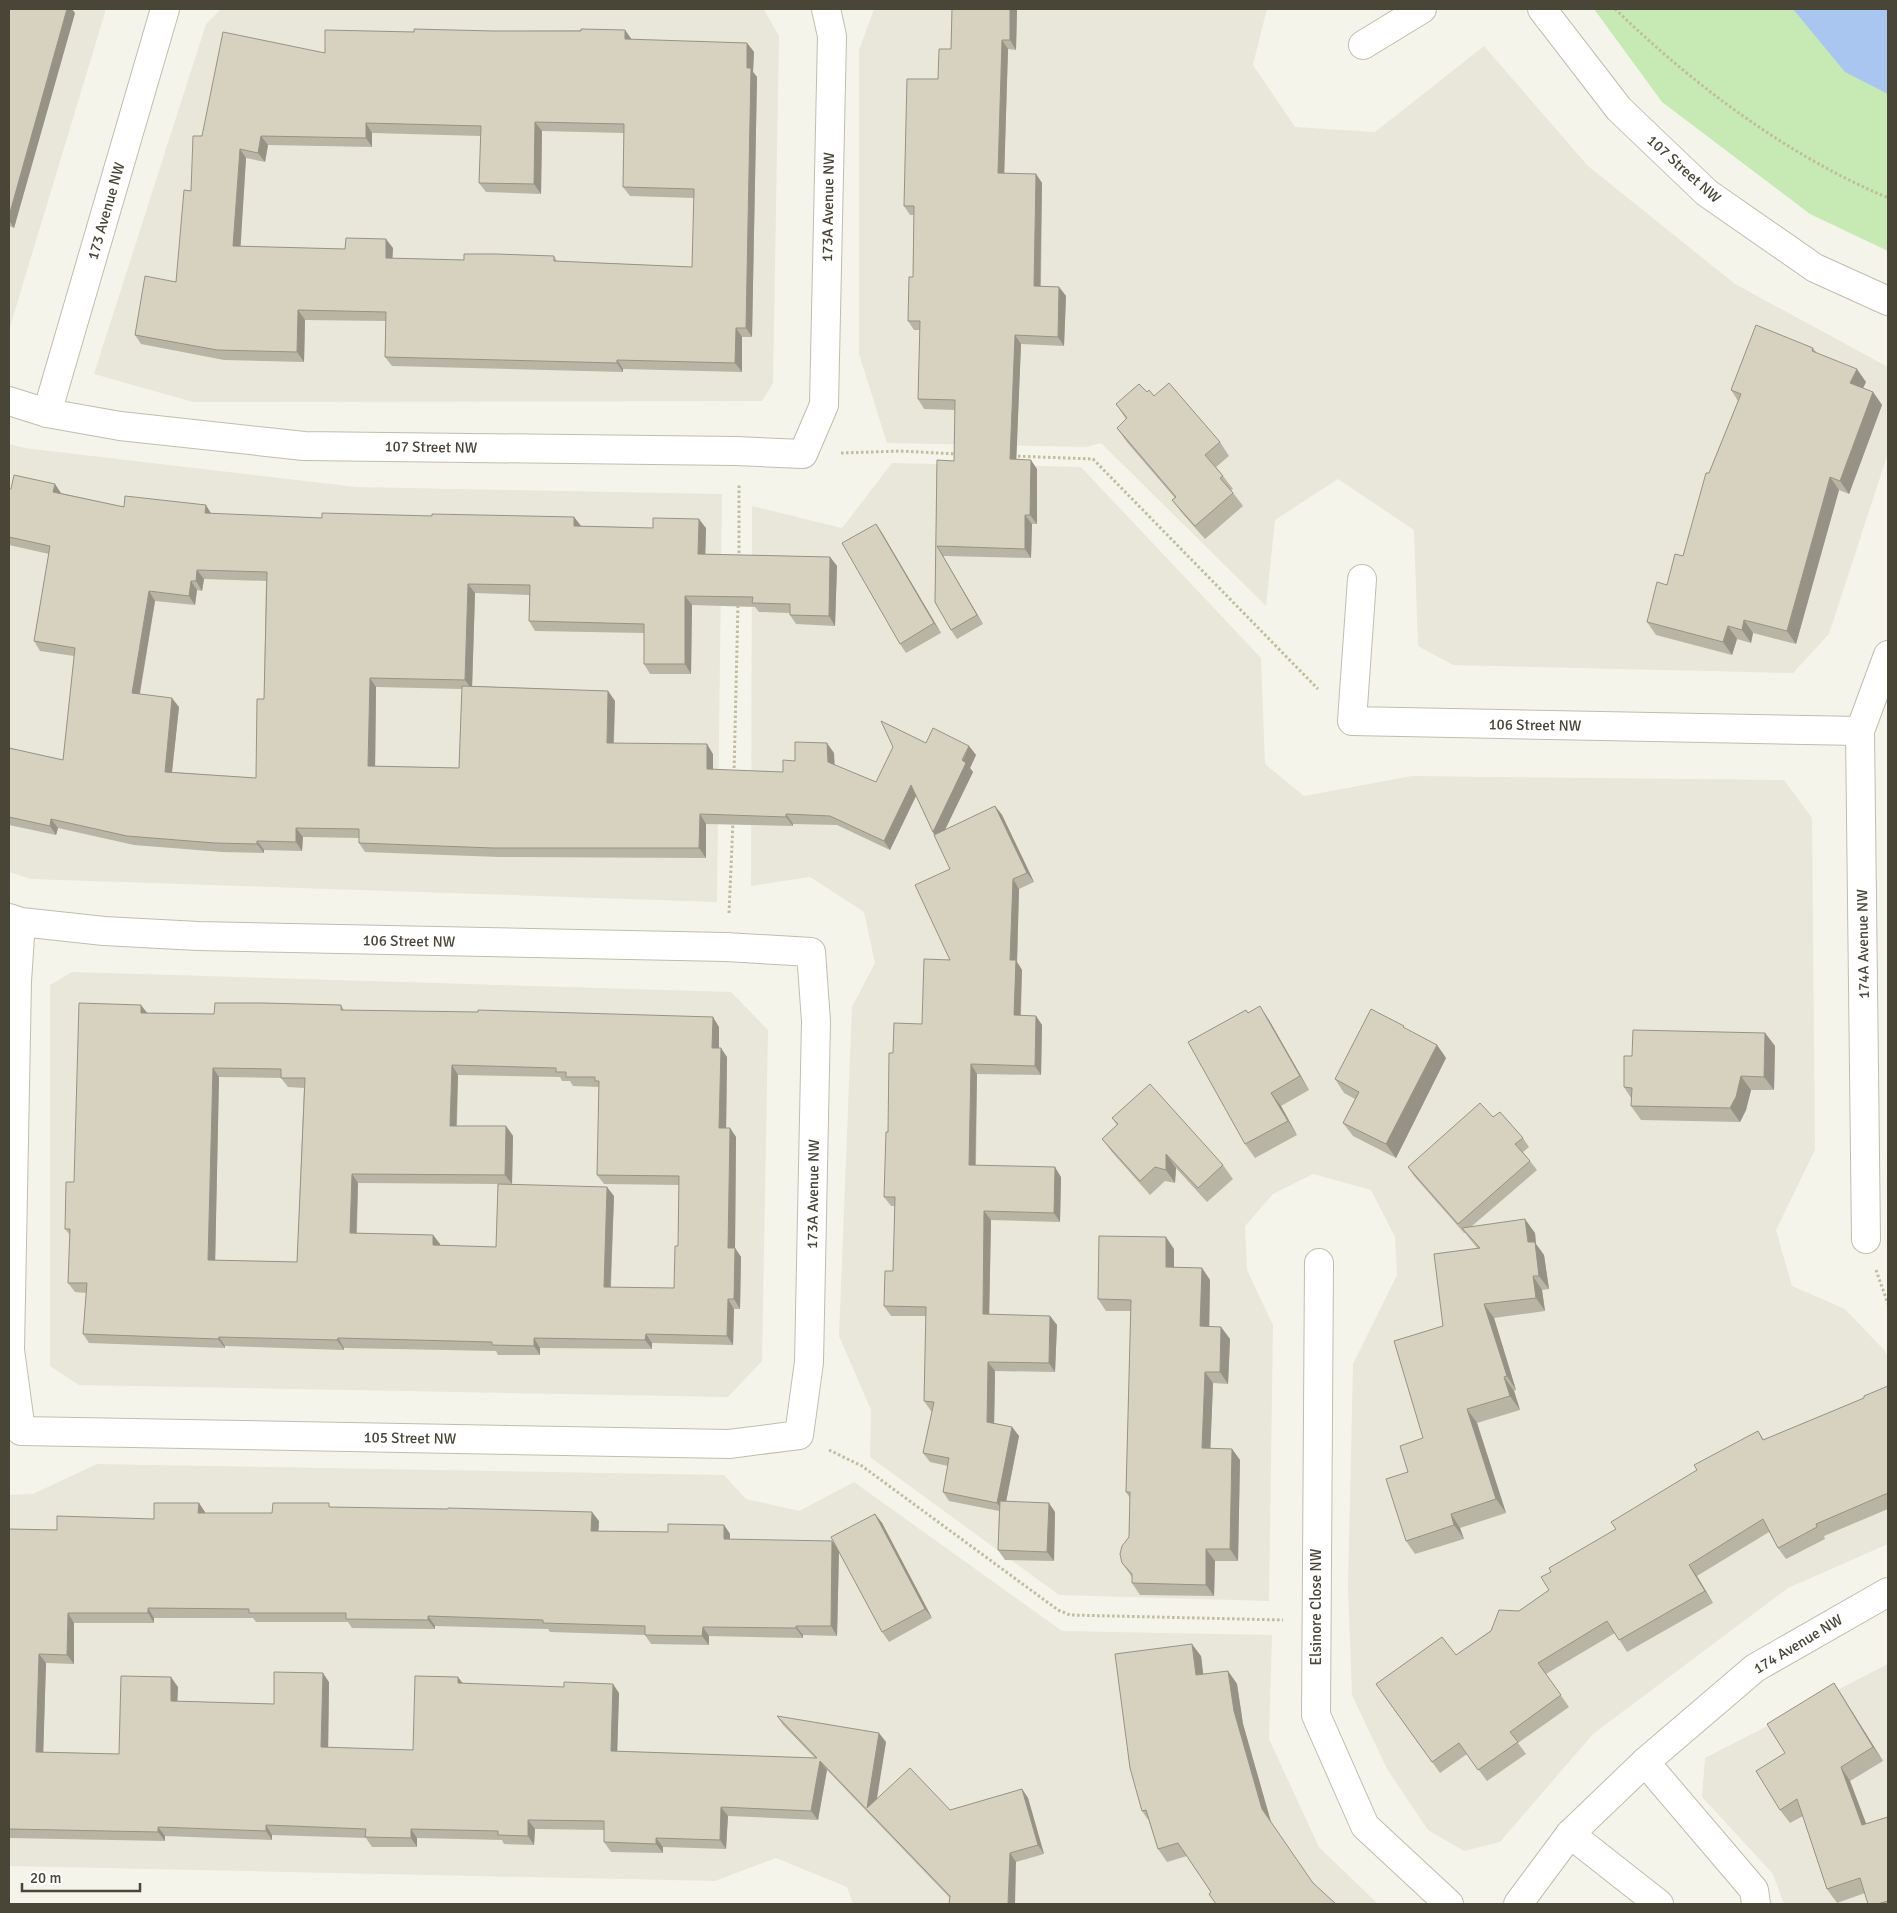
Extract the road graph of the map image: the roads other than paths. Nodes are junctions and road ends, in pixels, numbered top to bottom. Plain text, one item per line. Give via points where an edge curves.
1 (165, 9) edge
2 (826, 9) edge
3 (1422, 9) edge
4 (1542, 9) edge
5 (1363, 45) dead end
6 (1888, 301) edge
7 (9, 401) edge
8 (47, 413) junction
9 (803, 454) joint
10 (1362, 579) dead end
11 (1888, 655) edge
12 (1860, 731) junction
13 (15, 920) edge
14 (811, 952) joint
15 (1866, 1238) dead end
16 (1319, 1263) dead end
17 (799, 1435) joint
18 (1888, 1592) edge
19 (1645, 1762) junction
20 (1570, 1834) junction
21 (1449, 1904) edge
22 (1518, 1904) edge
23 (1659, 1904) edge
24 (1756, 1904) edge

1 - 8 street, 173 Avenue NW
2 - 9 street, 173A Avenue NW via 832,36 824,405
3 - 5 street
4 - 6 street, 107 Street NW via 1618,109 1707,193 1815,268
7 - 8 street, 107 Street NW
8 - 9 street, 107 Street NW via 120,426 304,446
10 - 12 street, 106 Street NW via 1352,721
11 - 12 street, 174A Avenue NW
12 - 15 street, 174A Avenue NW
13 - 14 street, 106 Street NW via 104,931 207,936 726,947
13 - 17 street, 105 Street NW via 17,981 10,1350 21,1430 730,1444
14 - 17 street, 173A Avenue NW via 816,1021 809,1362
16 - 21 street, Elsinore Close NW via 1316,1716 1365,1826
18 - 19 street, 174 Avenue NW via 1755,1668
19 - 20 street, 174 Avenue NW
19 - 24 street via 1754,1890
20 - 22 street, 174 Avenue NW
20 - 23 street

